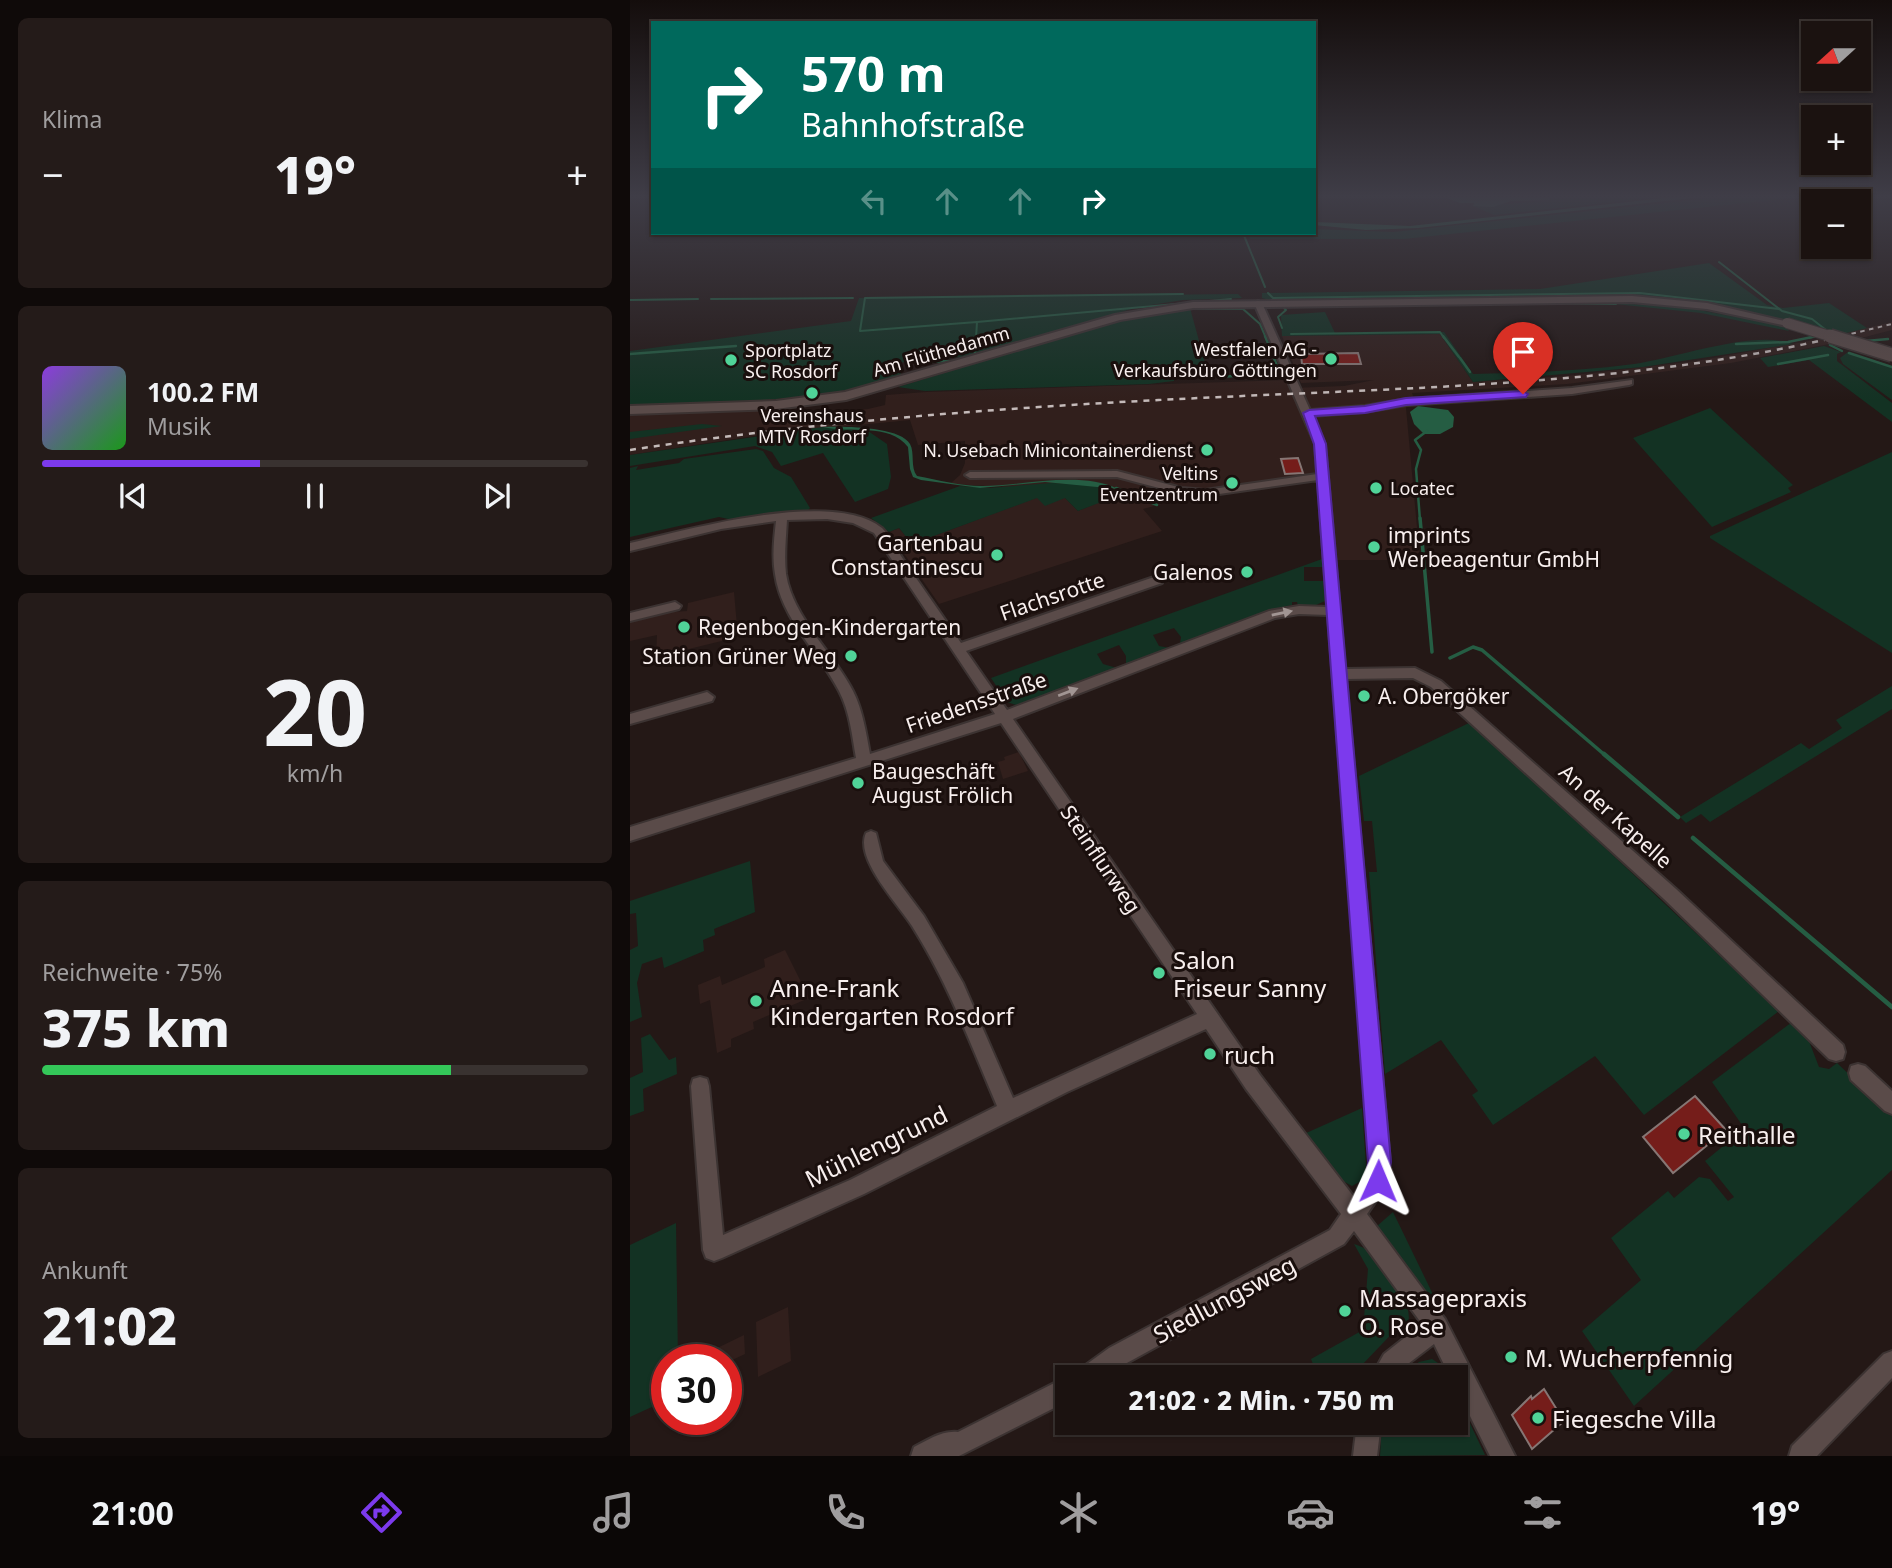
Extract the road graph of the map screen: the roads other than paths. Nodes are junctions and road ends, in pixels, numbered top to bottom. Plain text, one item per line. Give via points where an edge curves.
1 (1258, 303) junction
2 (1892, 355) edge
3 (1629, 382) dead end
4 (630, 410) edge
5 (1309, 413) junction
6 (970, 475) dead end
7 (1323, 476) junction
8 (782, 517) junction
9 (630, 547) edge
10 (1158, 580) dead end
11 (675, 606) dead end
12 (1333, 611) junction
13 (630, 617) edge
14 (958, 649) junction
15 (1339, 674) junction
16 (707, 697) dead end
17 (1004, 716) junction
18 (630, 719) edge
19 (864, 762) junction
20 (630, 834) edge
21 (871, 838) dead end
22 (1209, 1018) junction
23 (1836, 1052) dead end
24 (1858, 1073) dead end
25 (700, 1086) dead end
26 (1892, 1104) edge
27 (1008, 1110) junction
28 (1354, 1214) junction
29 (1437, 1327) junction
30 (1892, 1362) edge
31 (1105, 1365) edge
32 (1390, 1365) edge
33 (1055, 1395) edge
34 (1368, 1435) edge
35 (1801, 1455) edge
36 (923, 1456) edge
37 (1365, 1456) edge
38 (1503, 1456) edge

1 - 2 main road, Am Flüthedamm, bridge via 1632,299 1689,304 1787,323
1 - 4 main road, Am Flüthedamm via 1141,312 846,396 776,405
1 - 5 street, Siedlungsweg
3 - 5 street
5 - 7 street, Siedlungsweg via 1318,437
6 - 7 street via 1117,474 1205,493
7 - 12 street, Siedlungsweg
8 - 9 street, Steinflurweg
8 - 14 street, Steinflurweg via 837,515 871,526
8 - 19 street via 778,554 785,594 797,621 846,691
10 - 14 street, Flachsrotte
11 - 13 street
12 - 15 street, Siedlungsweg
17 -> 12 street, Friedensstraße via 1273,614
14 - 17 street, Steinflurweg
15 - 23 street, An der Kapelle via 1415,673 1437,684 1670,894
15 - 28 street, Siedlungsweg via 1380,1166 1378,1181
16 - 18 street
17 - 19 street, Friedensstraße
17 - 22 street, Steinflurweg
19 - 20 street, Friedensstraße
21 - 27 street via 876,863 912,912 957,989
22 - 27 street, Mühlengrund
22 - 28 street, Steinflurweg
24 - 26 street
25 - 27 street, Mühlengrund via 714,1250 857,1187
28 - 29 street, Steinflurweg
28 - 31 street, Siedlungsweg via 1337,1237
29 - 32 street
29 - 38 street, Steinflurweg
30 - 35 street
33 - 36 street via 959,1444 948,1443
34 - 37 street

